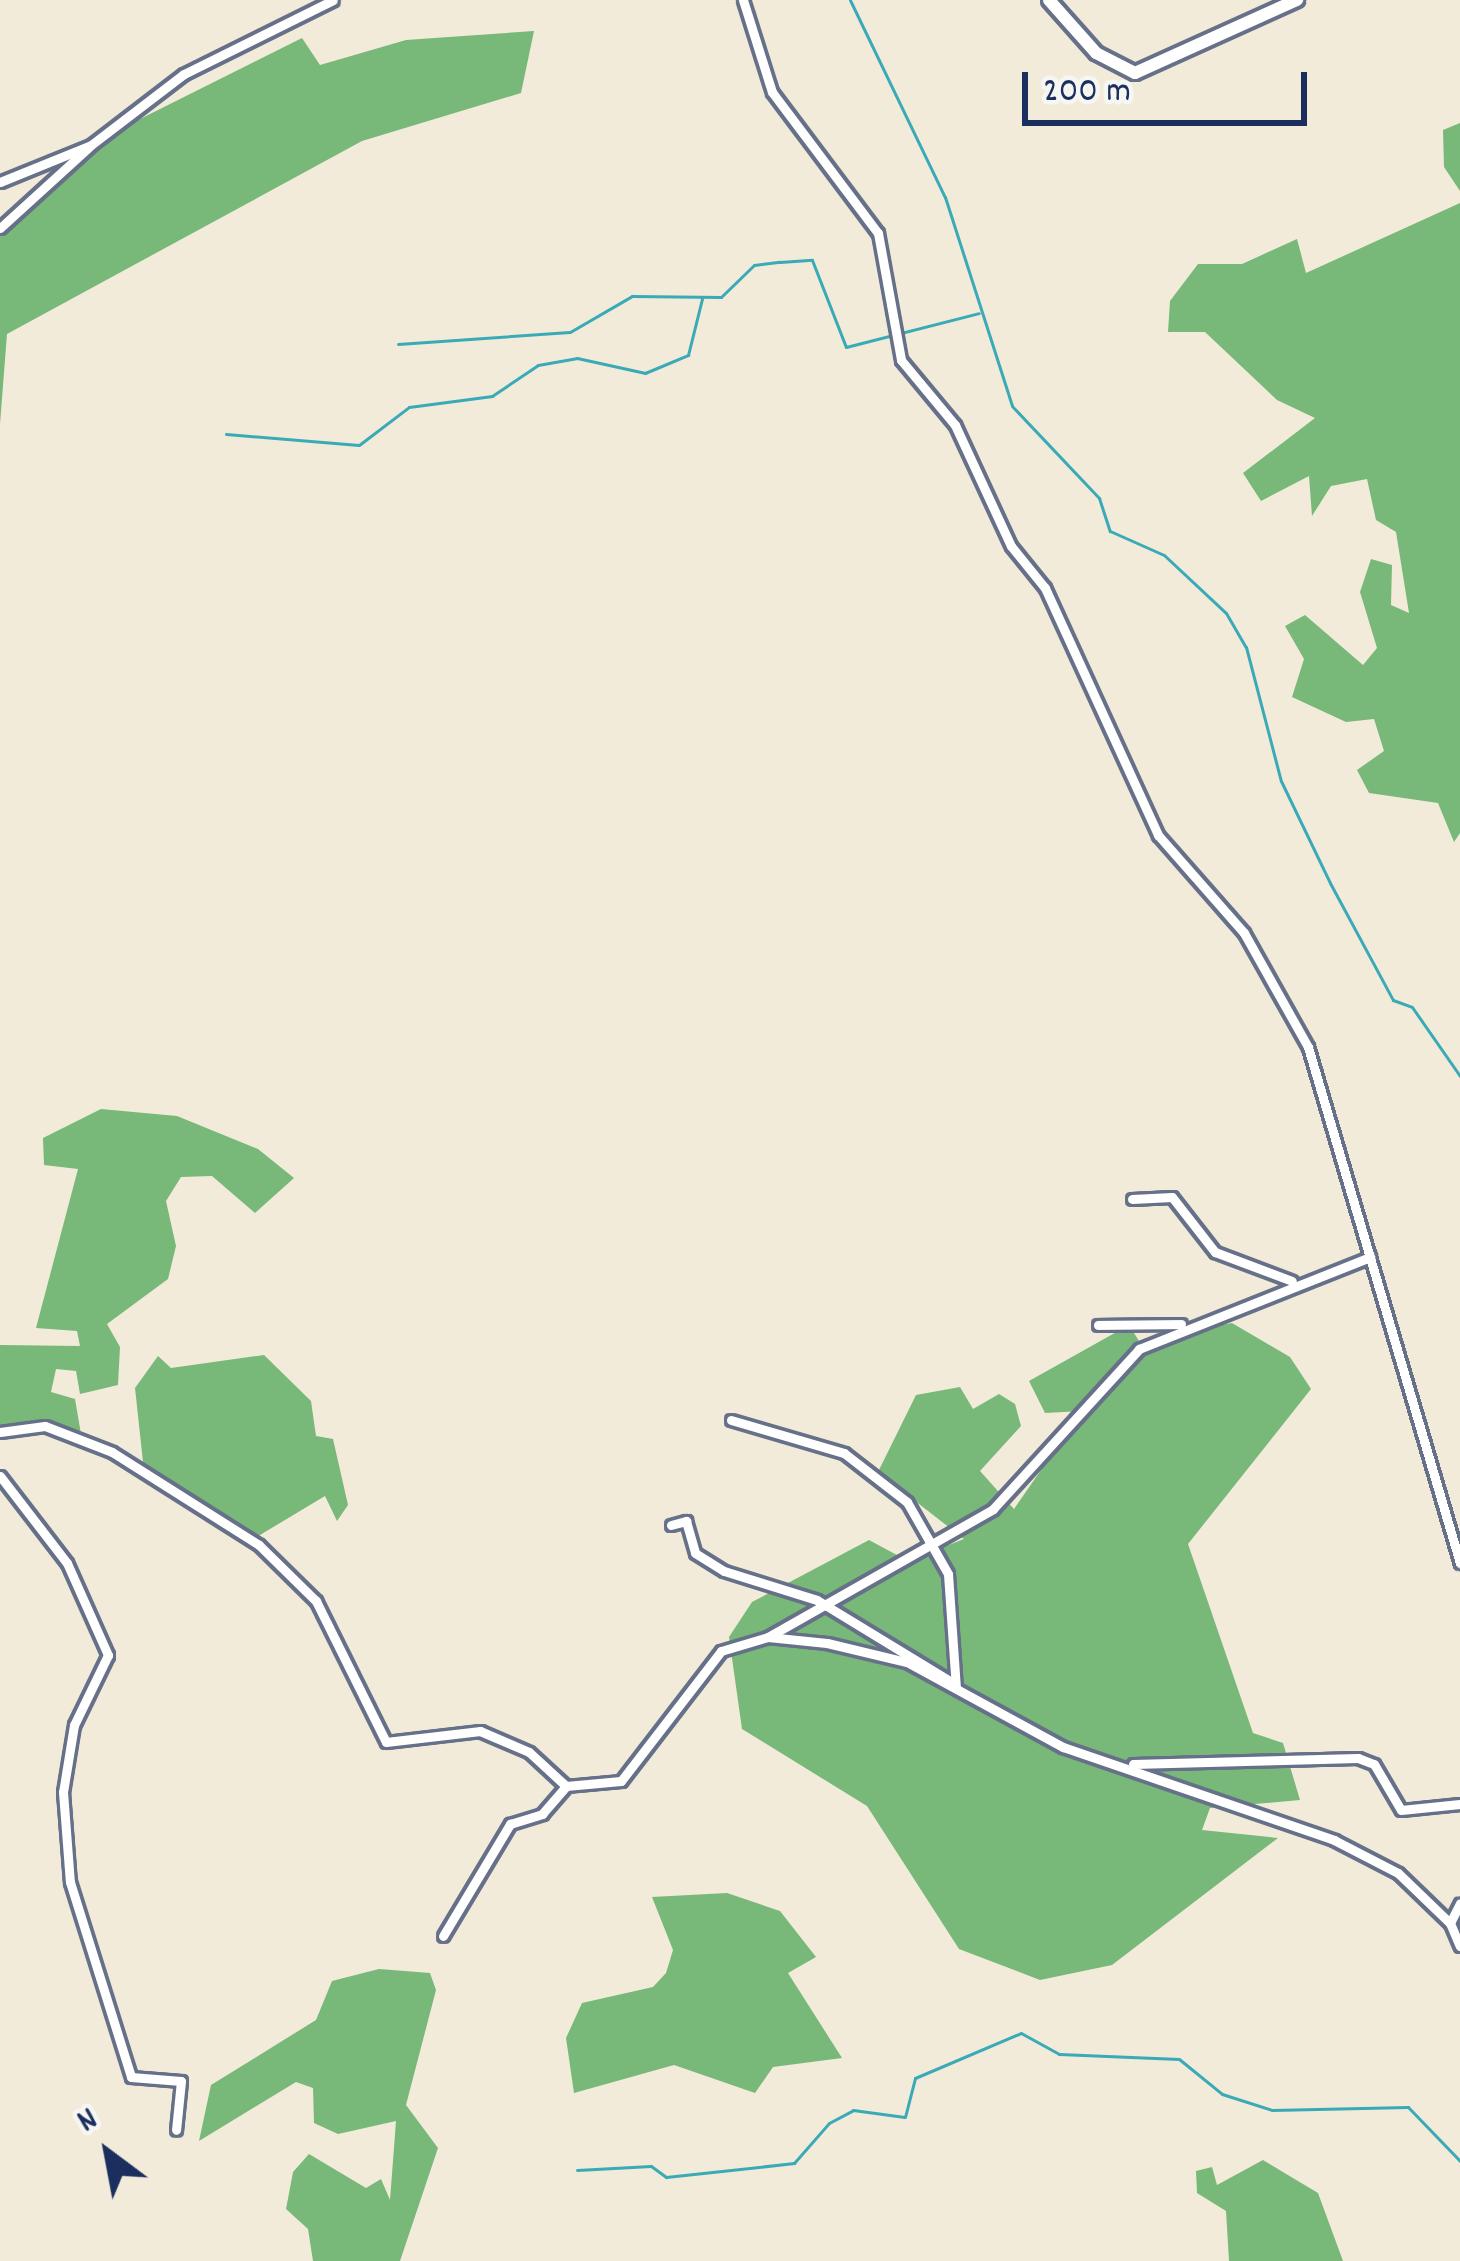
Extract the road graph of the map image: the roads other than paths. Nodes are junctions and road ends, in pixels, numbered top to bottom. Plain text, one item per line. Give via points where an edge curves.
1 (333, 0) edge
2 (743, 0) edge
3 (1049, 0) edge
4 (1297, 0) edge
5 (91, 146) junction
6 (0, 182) edge
7 (0, 228) edge
8 (1132, 1198) dead end
9 (1370, 1257) junction
10 (1294, 1282) junction
11 (1183, 1324) junction
12 (1098, 1325) dead end
13 (731, 1420) dead end
14 (0, 1432) edge
15 (0, 1476) edge
16 (671, 1525) dead end
17 (932, 1548) junction
18 (1460, 1563) edge
19 (826, 1605) junction
20 (768, 1637) junction
21 (956, 1688) junction
22 (1121, 1764) junction
23 (566, 1786) junction
24 (1460, 1804) edge
25 (1460, 1903) edge
26 (1450, 1923) junction
27 (443, 1936) dead end
28 (1460, 1946) edge
29 (176, 2131) dead end

1 - 5 street via 184,74
2 - 9 street via 772,92 878,232 893,332 1046,588 1159,835 1244,933 1308,1047
3 - 4 main road via 1096,53 1136,74
5 - 6 street
5 - 7 street
8 - 10 street via 1172,1197 1215,1252
9 - 10 street
9 - 18 street
10 - 11 street
11 - 12 street
11 - 17 street via 1138,1349 1008,1498
13 - 17 street via 844,1453 907,1502
14 - 23 street via 44,1426 112,1452 259,1545 316,1601 386,1742 480,1731 529,1752
15 - 29 street via 67,1563 108,1654 74,1725 63,1792 70,1882 131,2077 181,2081
16 - 19 street via 686,1521 695,1553 724,1571
17 - 19 street
17 - 21 street via 952,1593
19 - 20 street
19 - 21 street
20 - 21 street via 872,1653
20 - 23 street via 706,1662 621,1781
21 - 22 street via 1049,1741
22 - 24 street via 1358,1758 1374,1764 1401,1810
22 - 26 street via 1334,1840 1398,1873
23 - 27 street via 542,1814 510,1825
25 - 26 street
26 - 28 street

